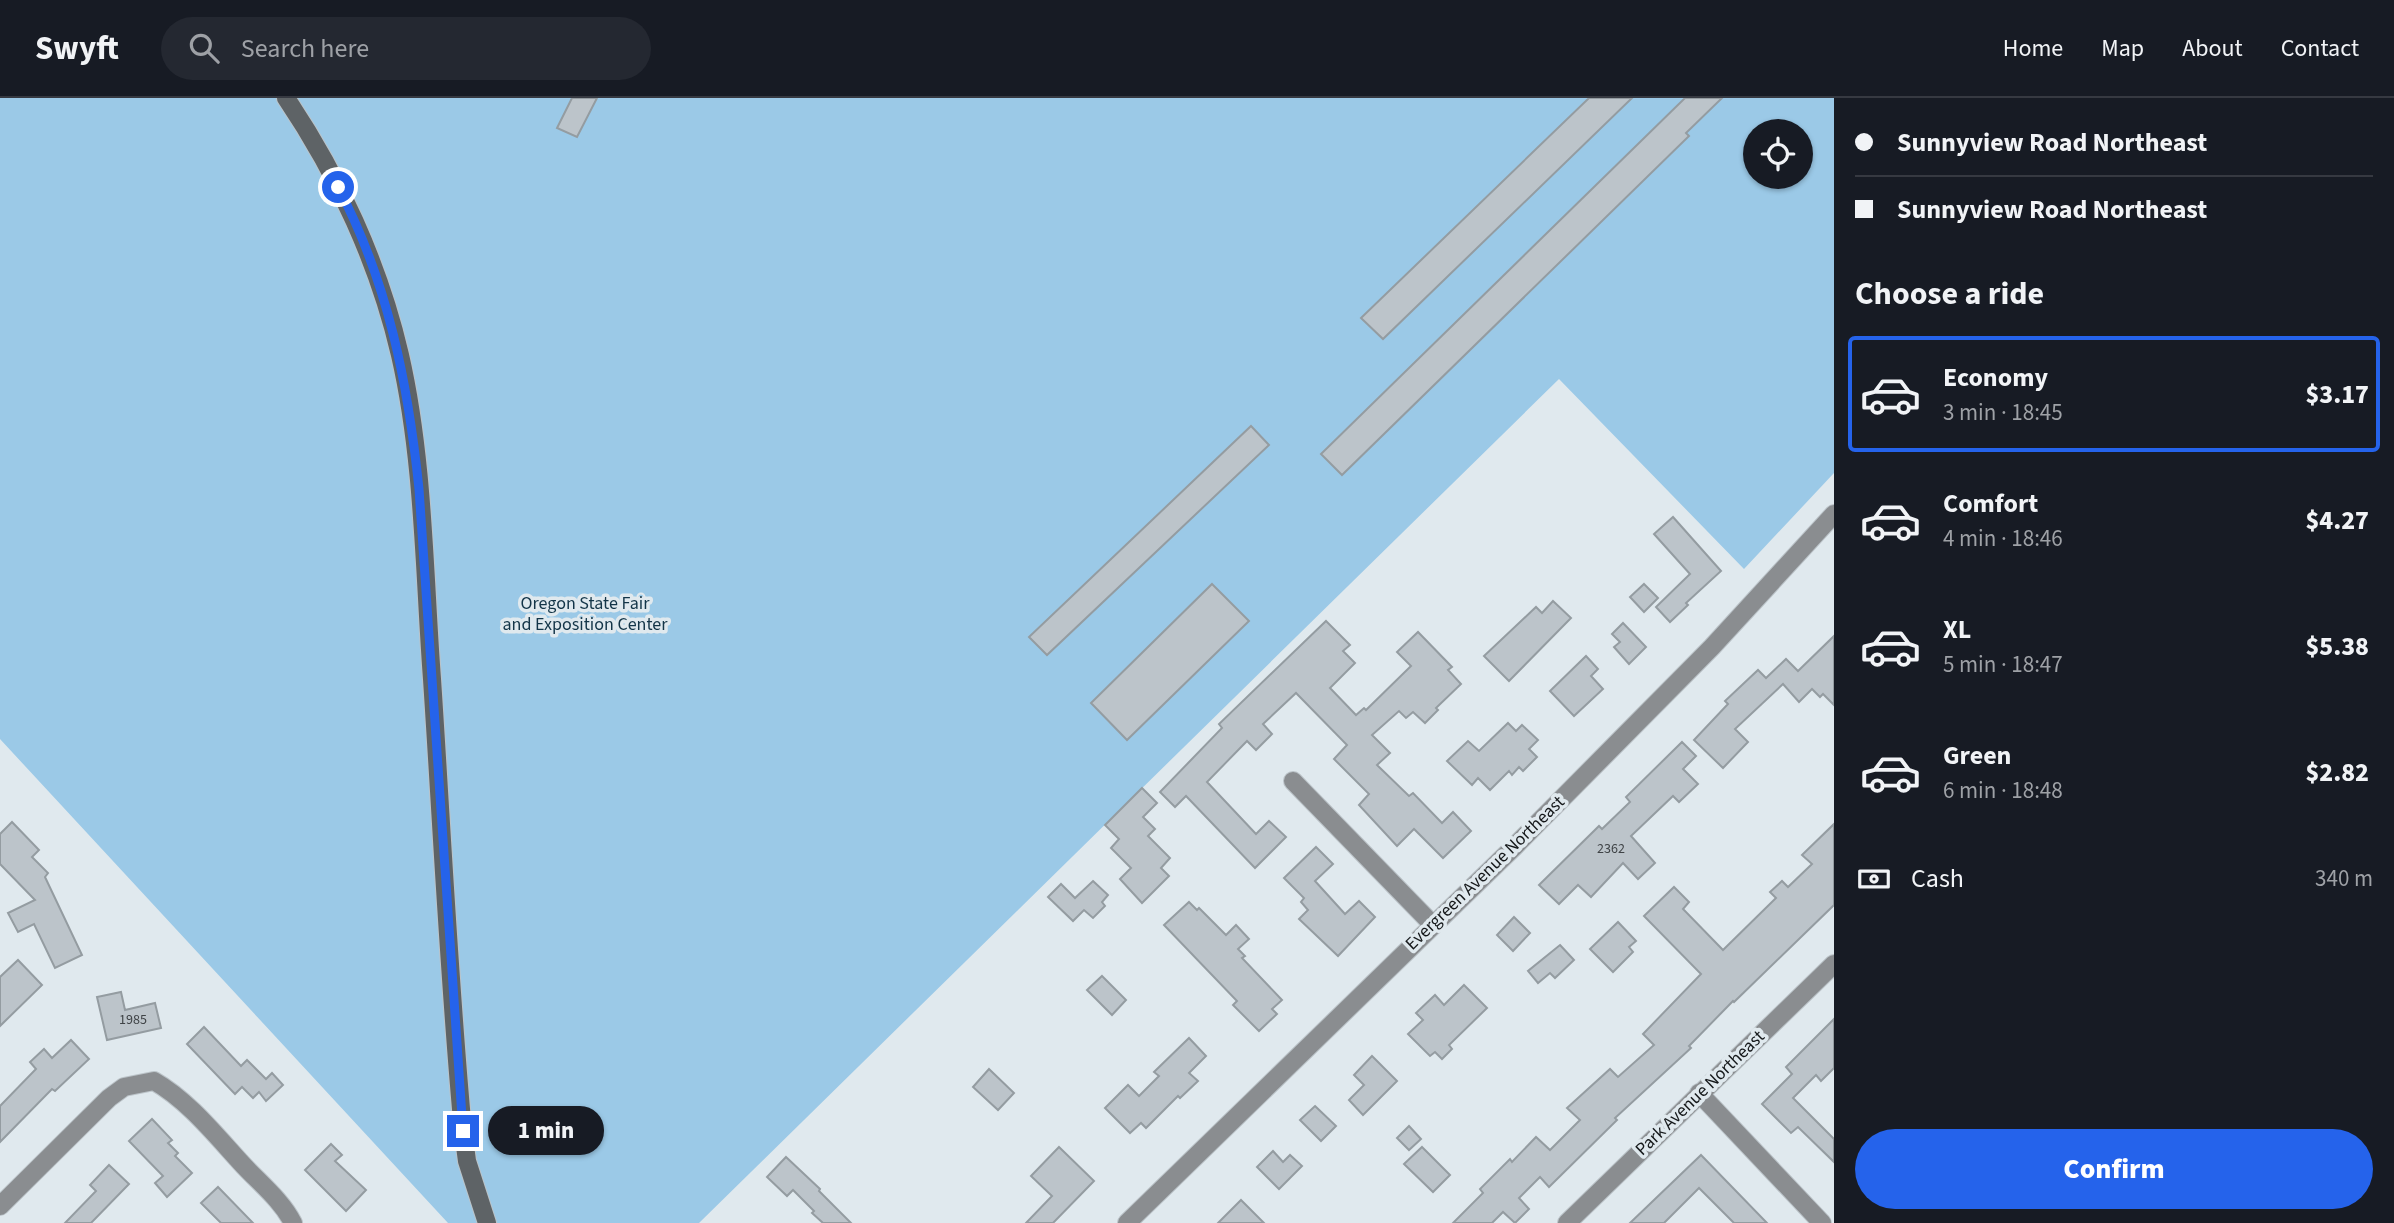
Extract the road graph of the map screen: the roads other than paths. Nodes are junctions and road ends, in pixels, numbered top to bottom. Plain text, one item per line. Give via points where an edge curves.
1 (286, 98) edge
2 (1834, 514) edge
3 (1293, 781) dead end
4 (1432, 925) junction
5 (1834, 964) edge
6 (1699, 1093) junction
7 (0, 1206) edge
8 (293, 1223) edge
9 (487, 1223) edge
10 (1128, 1223) edge
11 (1567, 1223) edge
12 (1822, 1223) edge

1 - 9 main road via 350,210 400,354 419,489 463,1131 467,1161
2 - 4 street, Evergreen Avenue Northeast via 1712,648
3 - 4 street
4 - 10 street, Evergreen Avenue Northeast
5 - 6 street, Park Avenue Northeast
6 - 11 street, Park Avenue Northeast
6 - 12 street
7 - 8 street via 109,1098 124,1087 154,1081 169,1090 229,1150

